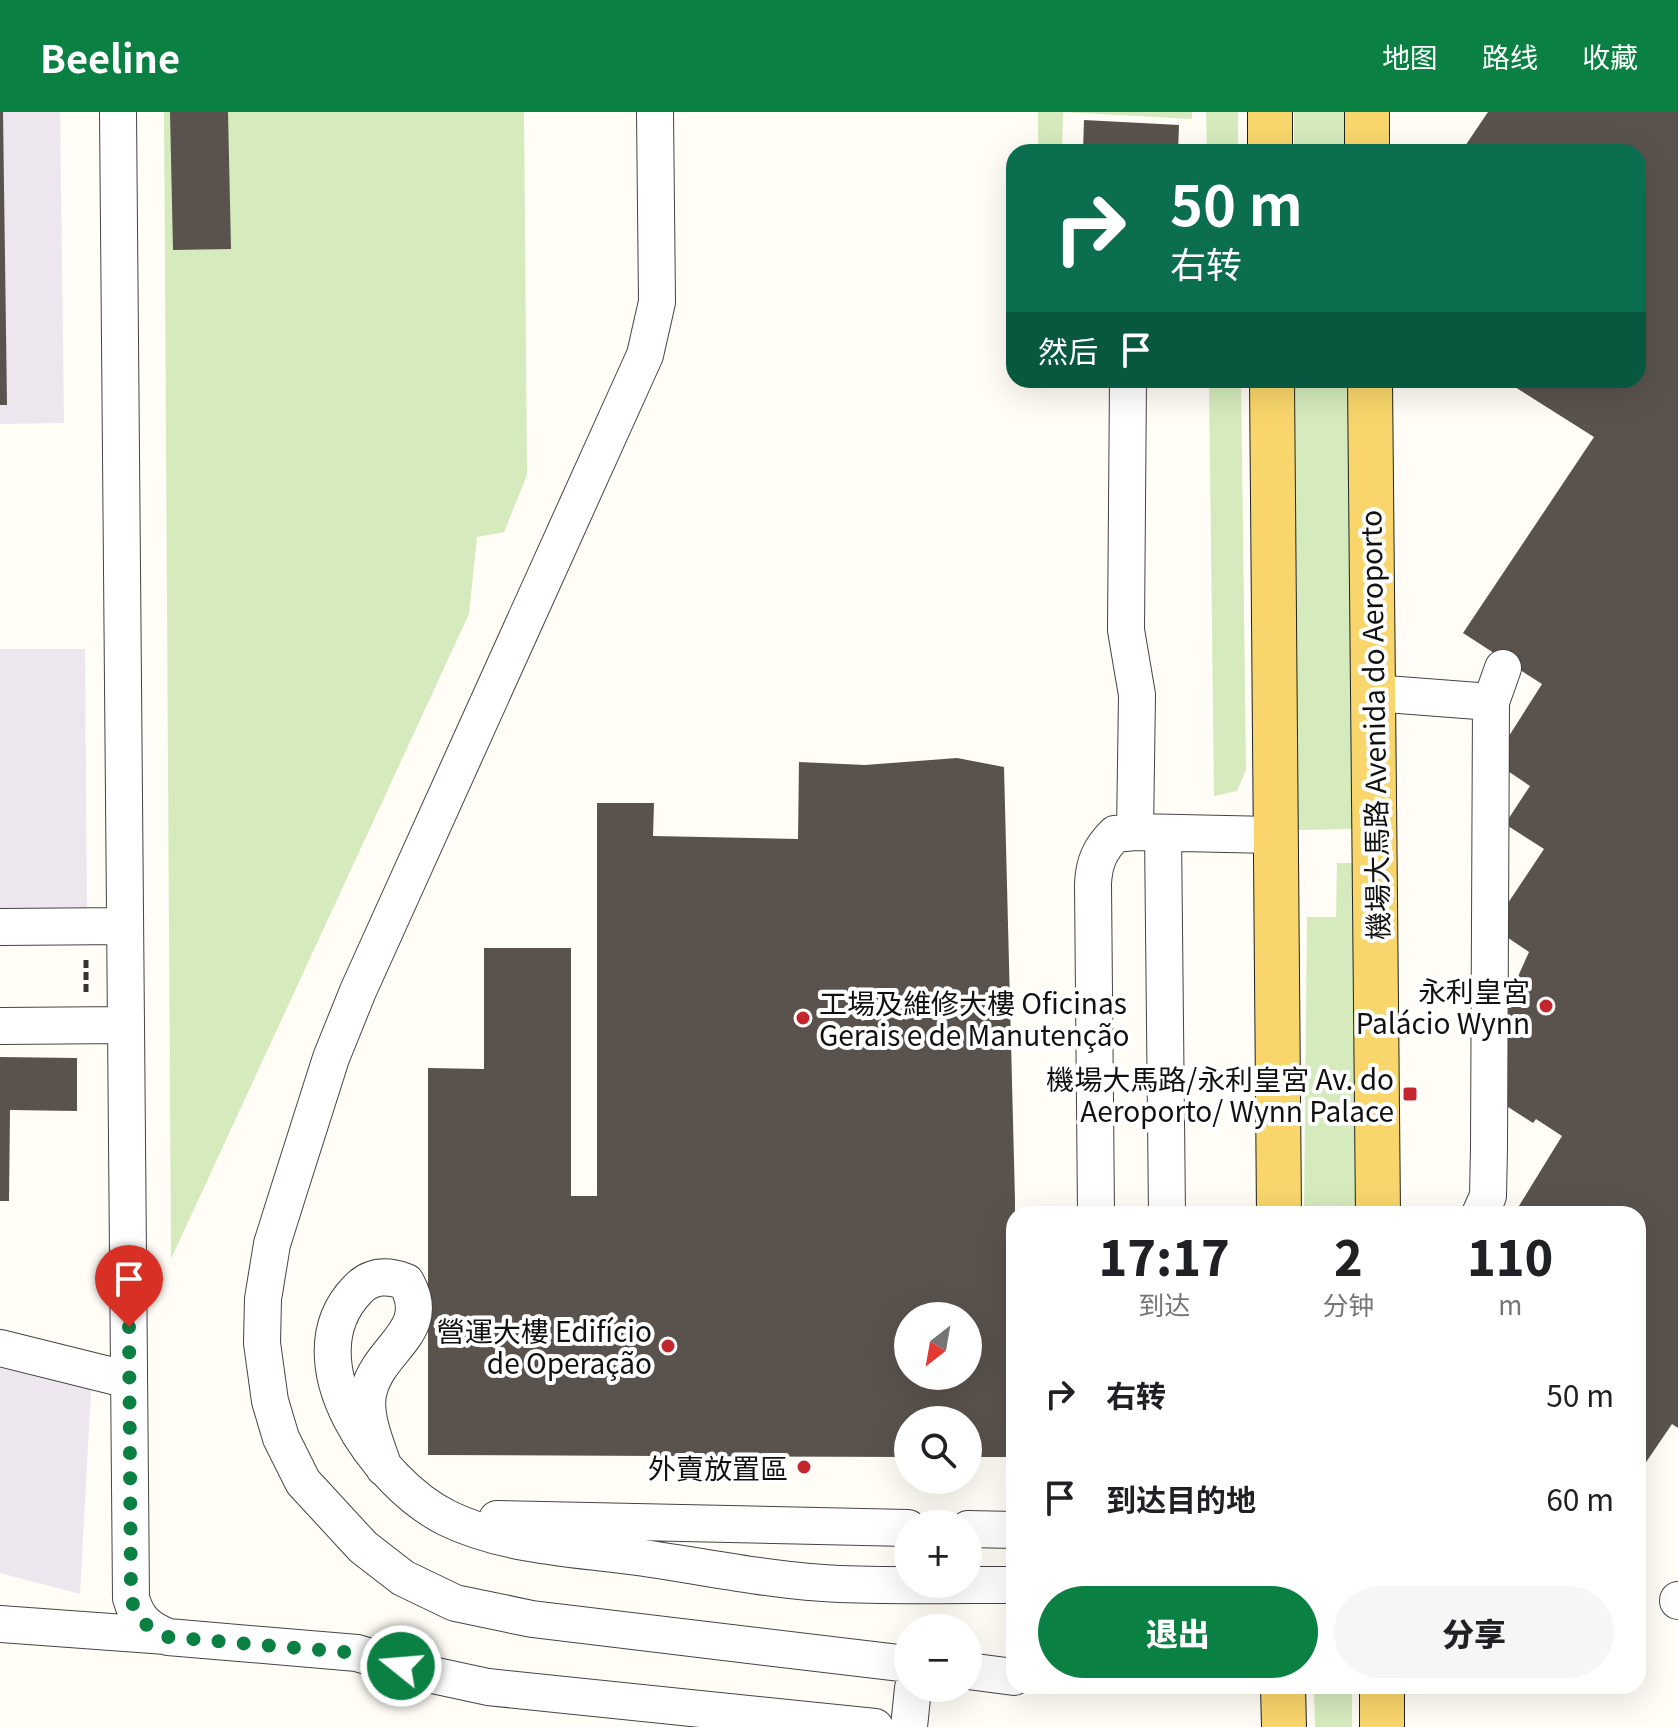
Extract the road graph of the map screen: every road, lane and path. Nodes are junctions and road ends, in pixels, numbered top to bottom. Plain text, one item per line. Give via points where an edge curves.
1 (118, 112) edge
2 (655, 112) edge
3 (1270, 112) edge
4 (1393, 112) edge
5 (1367, 138) edge
6 (1270, 144) edge
7 (1128, 388) edge
8 (1272, 388) edge
9 (1370, 388) edge
10 (1503, 668) dead end
11 (1373, 693) junction
12 (1491, 702) junction
13 (1149, 832) junction
14 (1276, 835) junction
15 (86, 926) junction
16 (125, 926) junction
17 (0, 927) edge
18 (86, 1025) junction
19 (126, 1025) junction
20 (0, 1026) edge
21 (1096, 1206) edge
22 (1167, 1206) edge
23 (1279, 1206) edge
24 (1378, 1206) edge
25 (1484, 1206) edge
26 (0, 1348) edge
27 (129, 1380) junction
28 (384, 1468) junction
29 (432, 1509) junction
30 (894, 1528) edge
31 (982, 1529) edge
32 (1006, 1530) edge
33 (1006, 1585) edge
34 (0, 1624) edge
35 (168, 1637) junction
36 (894, 1662) edge
37 (982, 1673) edge
38 (1006, 1676) edge
39 (1283, 1694) edge
40 (1382, 1694) edge
41 (912, 1702) edge
42 (875, 1727) edge
43 (909, 1727) edge
44 (1284, 1727) edge
45 (1382, 1727) edge

1 - 16 street
2 - 36 street via 657,302 645,355 331,1058 272,1244 262,1343 270,1401 303,1482 330,1514 403,1578 455,1603 532,1619
3 - 6 main road
4 - 5 street
7 - 13 street via 1126,630
8 - 14 main road
9 - 11 main road, 機場大馬路 Avenida do Aeroporto
10 - 12 street
11 - 12 street
11 - 24 main road, 機場大馬路 Avenida do Aeroporto
12 - 25 street via 1489,1148
13 - 14 street
13 - 21 street via 1115,834 1094,865
13 - 22 street
14 - 23 main road
15 - 16 street
15 - 17 street
15 - 18 path
16 - 19 street
18 - 19 street
18 - 20 street
19 - 27 street
26 - 27 street
27 - 35 street via 131,1598 144,1624
28 - 28 street via 354,1427 333,1361 341,1314 351,1297 366,1281 391,1277 406,1282 415,1311 410,1328 368,1391
28 - 29 street
29 - 30 street via 501,1519
29 - 33 street via 479,1531 540,1545 775,1577 836,1584
31 - 32 street
34 - 35 street
35 - 42 street via 357,1653 488,1687
37 - 38 street
39 - 44 main road
40 - 45 main road
41 - 43 street

